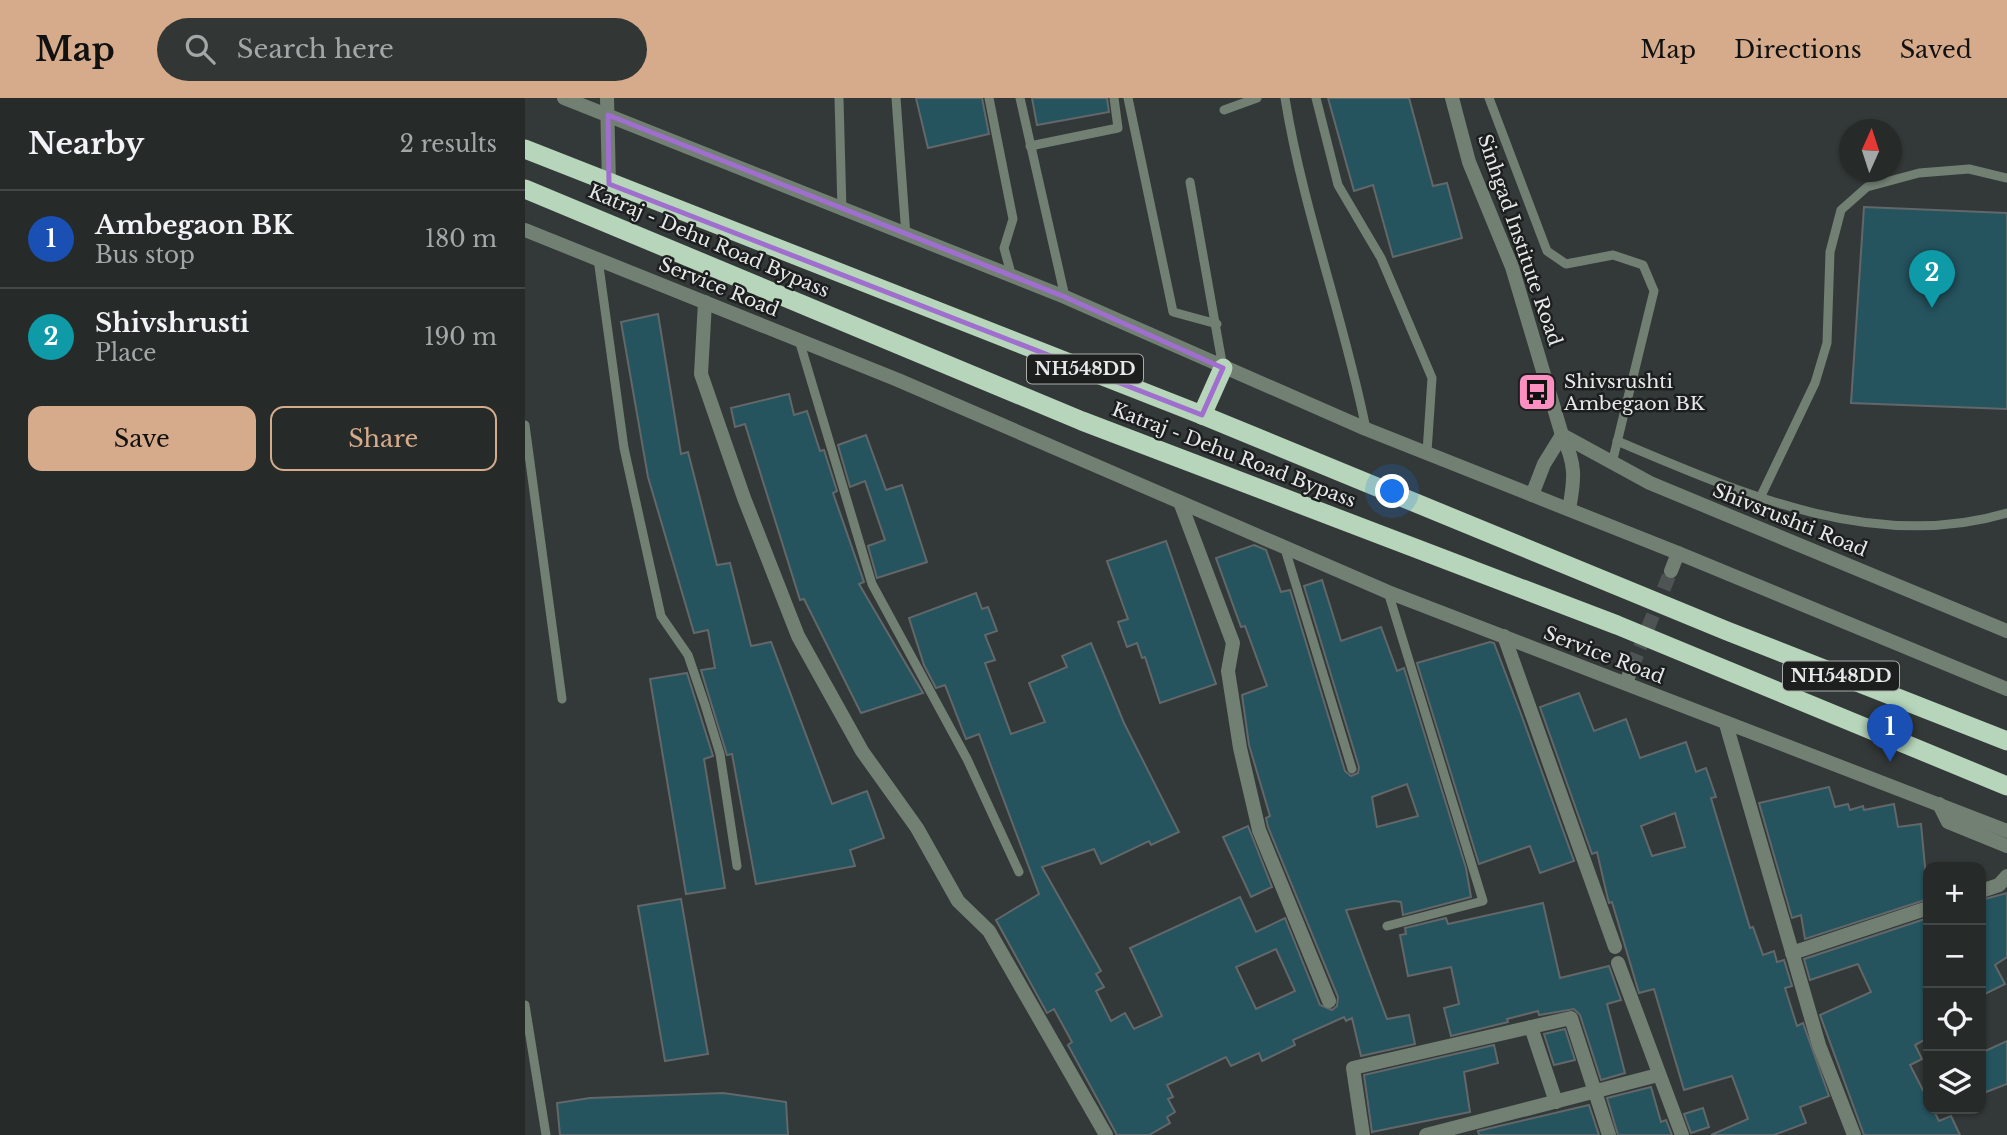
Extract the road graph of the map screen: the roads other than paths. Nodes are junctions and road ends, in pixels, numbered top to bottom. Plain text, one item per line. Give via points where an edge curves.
1 (565, 98) edge
2 (607, 98) edge
3 (839, 98) edge
4 (896, 98) edge
5 (989, 98) edge
6 (1020, 98) edge
7 (1114, 98) edge
8 (1129, 98) edge
9 (1257, 98) edge
10 (1285, 98) edge
11 (1316, 98) edge
12 (1452, 98) edge
13 (1489, 98) edge
14 (1224, 110) dead end
15 (608, 115) junction
16 (1030, 146) junction
17 (525, 149) edge
18 (2007, 178) edge
19 (1190, 182) dead end
20 (609, 184) junction
21 (525, 189) edge
22 (842, 211) junction
23 (525, 230) edge
24 (906, 236) junction
25 (598, 259) junction
26 (1012, 277) junction
27 (1065, 297) junction
28 (705, 302) junction
29 (1217, 324) junction
30 (799, 340) junction
31 (1223, 368) junction
32 (1202, 415) junction
33 (525, 425) edge
34 (1366, 429) junction
35 (1563, 435) junction
36 (1617, 441) junction
37 (1427, 452) junction
38 (1612, 463) junction
39 (1532, 495) junction
40 (1760, 498) junction
41 (1180, 502) junction
42 (1569, 509) junction
43 (2007, 513) edge
44 (1285, 549) junction
45 (1678, 553) junction
46 (1671, 571) tunnel mouth
47 (1388, 592) junction
48 (2007, 631) edge
49 (1504, 636) junction
50 (1632, 667) tunnel mouth
51 (1626, 683) junction
52 (2007, 689) edge
53 (562, 699) dead end
54 (1726, 724) junction
55 (2007, 741) edge
56 (1352, 769) dead end
57 (2007, 786) edge
58 (1939, 804) junction
59 (2007, 831) edge
60 (2007, 846) edge
61 (737, 866) dead end
62 (1019, 872) dead end
63 (2007, 876) edge
64 (1986, 889) edge
65 (1923, 910) edge
66 (1387, 926) dead end
67 (1615, 947) dead end
68 (1792, 953) junction
69 (1618, 963) dead end
70 (1329, 1001) dead end
71 (525, 1005) edge
72 (1531, 1027) junction
73 (1658, 1075) junction
74 (1594, 1092) junction
75 (1556, 1102) junction
76 (547, 1135) edge
77 (1106, 1135) edge
78 (1363, 1135) edge
79 (1426, 1135) edge
80 (1609, 1135) edge
81 (1682, 1135) edge
82 (1854, 1135) edge

1 - 15 street
2 - 15 street
3 - 22 lane
4 - 24 lane
5 - 26 lane via 1013,219 1004,248
6 - 16 lane
7 - 16 lane via 1118,128
8 - 29 lane via 1173,312
9 - 14 lane
10 - 34 lane
11 - 37 lane via 1338,185 1381,258 1432,378
12 - 35 street, Sinhgad Institute Road via 1469,162 1512,267
13 - 36 lane via 1547,251 1566,264 1613,255 1643,265 1654,291
15 - 20 street
15 - 22 street
16 - 27 lane
17 - 20 highway, Katraj - Dehu Road Bypass / NH548DD
18 - 40 lane via 1969,169 1919,173 1867,187 1841,210 1830,252 1827,344 1815,383
19 - 29 lane
20 - 32 highway, Katraj - Dehu Road Bypass / NH548DD
21 - 57 highway, Katraj - Dehu Road Bypass / NH548DD via 1081,421 1616,625
22 - 24 street
23 - 25 street, Service Road
24 - 26 street
25 - 28 street, Service Road
25 - 61 lane via 624,448 661,617 688,655 720,754
26 - 27 street
27 - 31 street
28 - 30 street, Service Road
28 - 77 street via 701,374 798,636 862,751 916,828 958,901 989,931
29 - 31 lane
30 - 41 street, Service Road
30 - 62 lane via 872,584 967,758
31 - 32 highway
31 - 34 street
32 - 55 highway, Katraj - Dehu Road Bypass / NH548DD
33 - 53 lane
34 - 37 street
35 - 38 street, Shivsrushti Road
35 - 39 street via 1544,464
35 - 42 street, Sinhgad Institute Road via 1573,457
36 - 38 lane
36 - 40 lane
37 - 39 street
38 - 48 street, Shivsrushti Road via 1731,518
39 - 42 street
40 - 43 lane via 1837,519 1922,525 1983,520
41 - 44 street, Service Road
41 - 70 street via 1233,643 1228,671 1259,830
42 - 45 street
44 - 47 street, Service Road
44 - 56 lane
45 - 46 street
45 - 52 street
47 - 49 street, Service Road
47 - 66 lane via 1483,901
49 - 51 street, Service Road
49 - 67 street
50 - 51 street
51 - 54 street, Service Road
54 - 58 street, Service Road
54 - 68 street
58 - 59 street
58 - 60 street, Service Road via 1948,821
63 - 64 street
65 - 68 street
68 - 82 street via 1819,1045
69 - 73 street
71 - 76 lane
72 - 74 street via 1571,1018
72 - 75 street
72 - 78 street via 1353,1068
73 - 74 street
73 - 81 street
74 - 75 street
74 - 80 street
75 - 79 street

